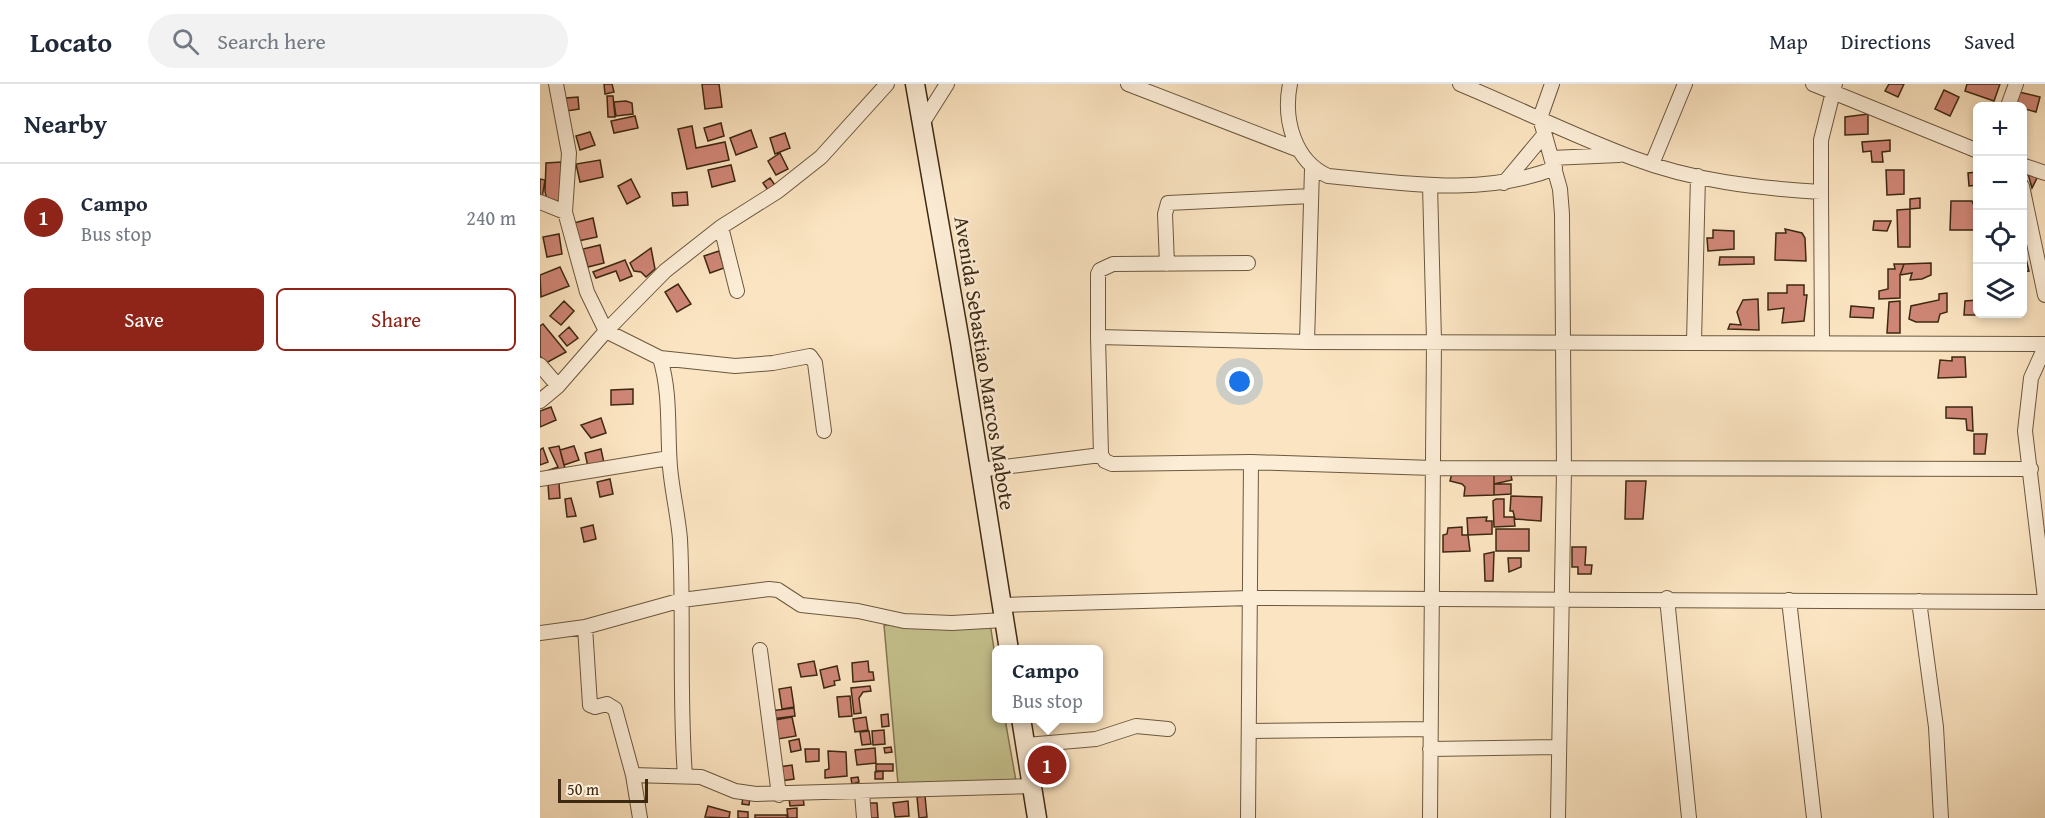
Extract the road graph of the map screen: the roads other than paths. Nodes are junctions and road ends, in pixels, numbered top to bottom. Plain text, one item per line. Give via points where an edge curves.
1 (556, 84) edge
2 (887, 84) edge
3 (915, 84) edge
4 (947, 84) edge
5 (1128, 84) edge
6 (1290, 84) edge
7 (1460, 84) edge
8 (1552, 84) edge
9 (1685, 84) edge
10 (1813, 84) edge
11 (2016, 84) edge
12 (1834, 88) edge
13 (2009, 102) edge
14 (1540, 118) junction
15 (923, 122) junction
16 (1544, 135) junction
17 (1973, 149) edge
18 (1299, 150) junction
19 (1624, 154) junction
20 (1553, 163) junction
21 (1652, 164) junction
22 (2027, 167) edge
23 (1312, 170) junction
24 (2045, 173) edge
25 (1698, 176) junction
26 (1504, 183) junction
27 (1430, 185) junction
28 (1821, 192) junction
29 (1311, 196) junction
30 (540, 202) edge
31 (2027, 210) edge
32 (565, 212) junction
33 (721, 227) junction
34 (1248, 263) dead end
35 (1167, 264) junction
36 (738, 291) dead end
37 (2045, 296) edge
38 (606, 331) junction
39 (1098, 338) junction
40 (1307, 342) junction
41 (1434, 342) junction
42 (1564, 342) junction
43 (1694, 342) junction
44 (1822, 342) junction
45 (2045, 346) edge
46 (660, 358) junction
47 (540, 365) edge
48 (558, 386) junction
49 (540, 401) edge
50 (824, 431) dead end
51 (1101, 456) junction
52 (669, 458) junction
53 (1251, 462) junction
54 (1432, 468) junction
55 (1564, 469) junction
56 (2031, 469) junction
57 (979, 470) junction
58 (540, 479) edge
59 (1251, 598) junction
60 (1667, 598) junction
61 (1562, 599) junction
62 (682, 600) junction
63 (1432, 600) junction
64 (1789, 600) junction
65 (2045, 600) edge
66 (1920, 601) junction
67 (1002, 613) junction
68 (585, 627) junction
69 (540, 633) edge
70 (1008, 645) edge
71 (760, 650) dead end
72 (1022, 723) edge
73 (1168, 729) dead end
74 (1429, 729) junction
75 (1249, 731) junction
76 (1026, 745) junction
77 (1559, 747) junction
78 (1430, 749) junction
79 (633, 775) junction
80 (686, 776) junction
81 (1033, 786) junction
82 (862, 793) junction
83 (779, 795) junction
84 (640, 818) edge
85 (864, 818) edge
86 (1037, 818) edge
87 (1248, 818) edge
88 (1430, 818) edge
89 (1558, 818) edge
90 (1689, 818) edge
91 (1814, 818) edge
92 (1941, 818) edge

1 - 32 street via 569,153
2 - 33 street via 821,157 778,191
3 - 15 main road, Avenida Sebastiao Marcos Mabote
4 - 15 street
5 - 18 street
6 - 18 street via 1289,119
7 - 14 street
8 - 14 street
9 - 21 street
10 - 12 street
11 - 13 street
12 - 17 street
12 - 28 street via 1821,140
14 - 16 street
14 - 19 street
15 - 57 main road, Avenida Sebastiao Marcos Mabote
16 - 20 street
16 - 26 street
18 - 23 street
19 - 20 street
19 - 21 street
20 - 26 street via 1533,177
20 - 42 street via 1562,214
21 - 25 street
22 - 24 street
23 - 27 street via 1328,176
23 - 29 street
25 - 28 street via 1757,188
25 - 43 street
26 - 27 street
27 - 41 street
28 - 44 street
29 - 35 street via 1168,203
29 - 40 street
30 - 32 street
31 - 37 street
32 - 38 street via 582,280
33 - 36 street
33 - 38 street via 665,271
34 - 35 street
35 - 39 street via 1113,264 1100,270
38 - 46 street
38 - 48 street
39 - 40 street
39 - 51 street
40 - 41 street
41 - 42 street
41 - 54 street
42 - 43 street
42 - 55 street
43 - 44 street
44 - 45 street
45 - 56 street via 2026,401 2025,431
46 - 50 street via 735,366 810,356 815,363
46 - 52 street via 670,418
47 - 48 street
48 - 49 street
51 - 53 street via 1112,464
51 - 57 street
52 - 58 street
52 - 62 street via 680,536
53 - 54 street
53 - 59 street
54 - 55 street
54 - 63 street
55 - 56 street
55 - 61 street
56 - 65 street
57 - 67 main road, Avenida Sebastiao Marcos Mabote
59 - 63 street
59 - 67 street
59 - 75 street
60 - 61 street
60 - 64 street
60 - 90 street
61 - 63 street
61 - 77 street
62 - 67 street via 770,588 801,605 904,621 952,623
62 - 68 street
62 - 80 street via 681,711
63 - 74 street
64 - 66 street
64 - 91 street
65 - 66 street
66 - 92 street via 1936,728
67 - 70 main road, Avenida Sebastiao Marcos Mabote
68 - 69 street
68 - 79 street via 590,705 607,704 615,708
71 - 83 street
72 - 76 main road
73 - 76 street via 1136,726 1096,739
74 - 75 street
74 - 78 street
75 - 87 street
76 - 81 main road
77 - 78 street
77 - 89 street
78 - 88 street
79 - 80 street
79 - 84 street
80 - 83 street via 711,780 735,791
81 - 82 street
81 - 86 main road
82 - 83 street
82 - 85 street

